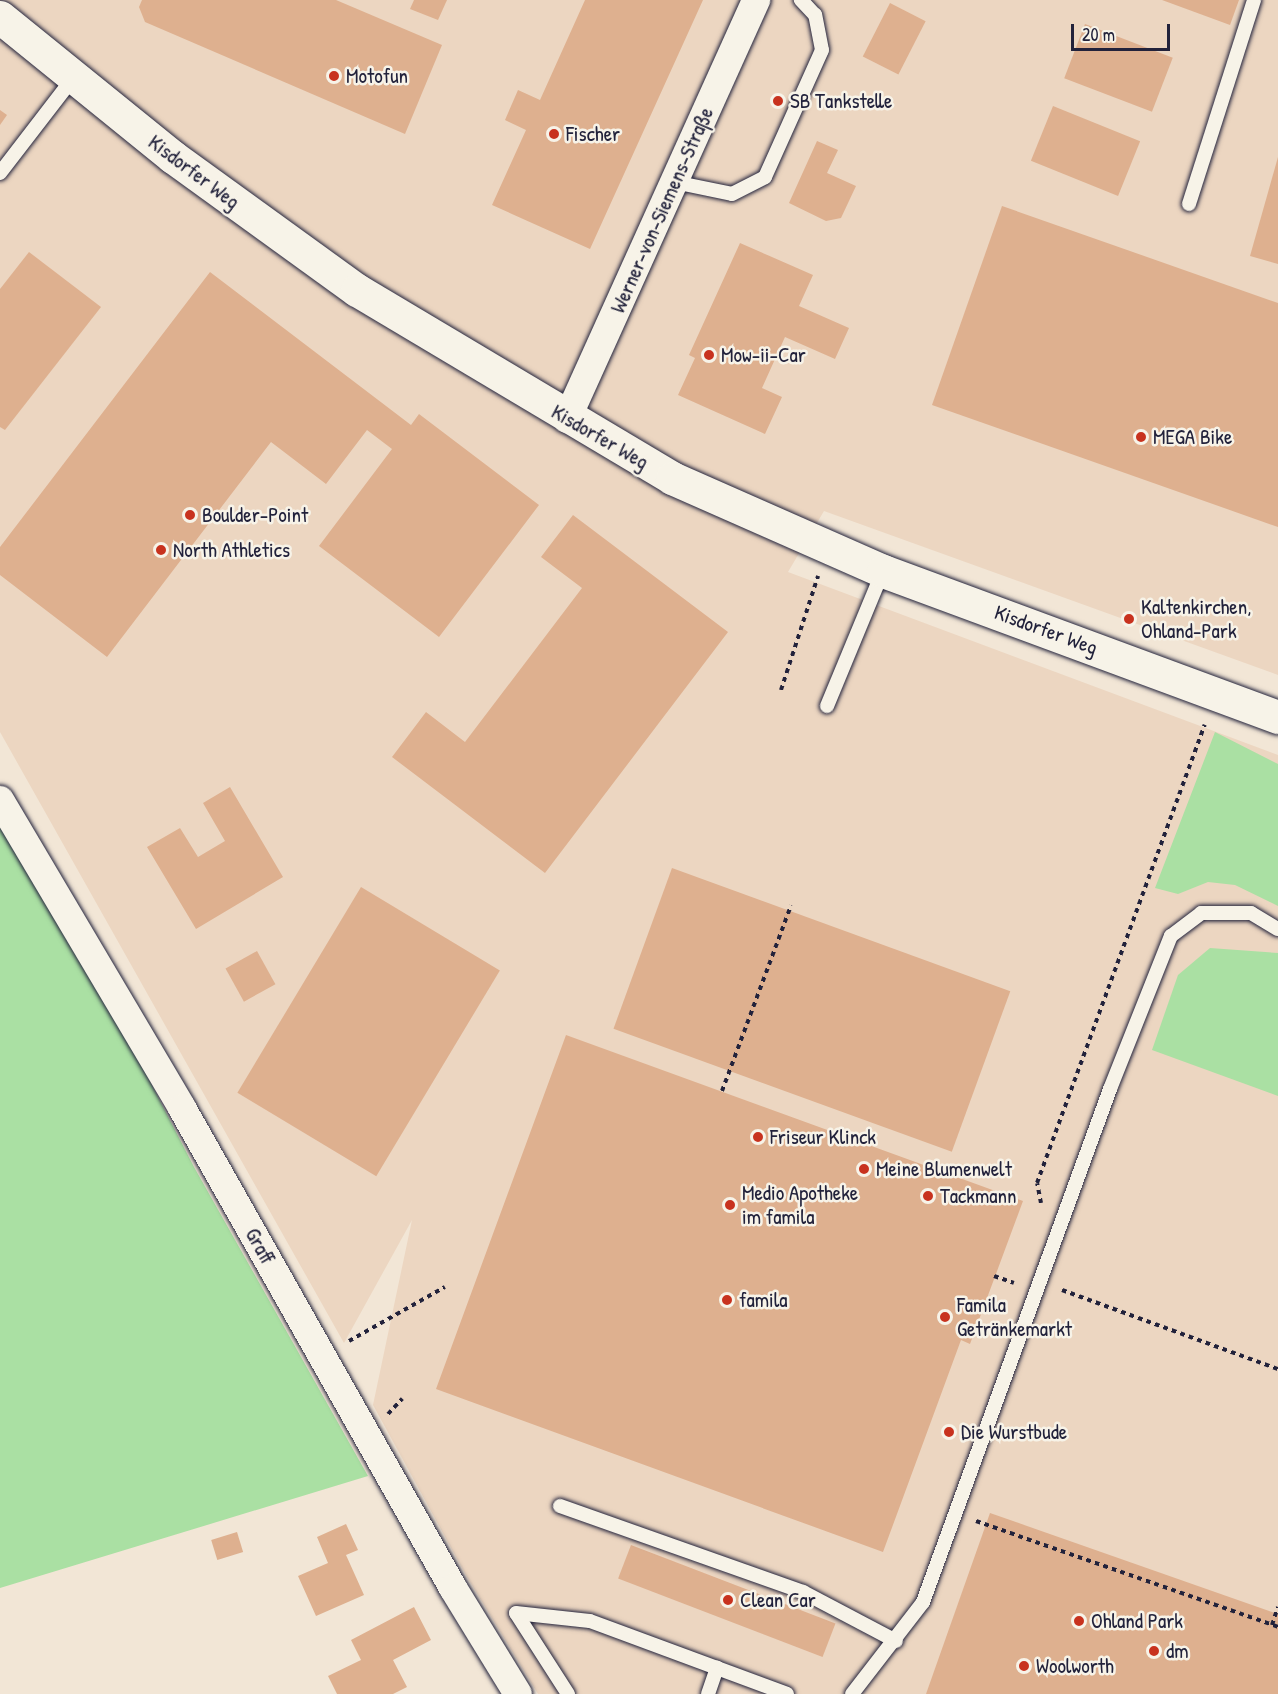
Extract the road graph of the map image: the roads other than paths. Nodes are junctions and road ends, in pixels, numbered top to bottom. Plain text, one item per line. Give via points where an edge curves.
1 (756, 0) edge
2 (801, 0) edge
3 (1254, 0) edge
4 (0, 17) edge
5 (74, 77) junction
6 (0, 173) edge
7 (674, 182) junction
8 (1189, 204) dead end
9 (567, 419) junction
10 (883, 571) junction
11 (827, 706) dead end
12 (1278, 717) edge
13 (0, 800) edge
14 (1278, 929) edge
15 (560, 1506) dead end
16 (896, 1641) junction
17 (717, 1668) junction
18 (751, 1688) edge
19 (518, 1694) edge
20 (568, 1694) edge
21 (708, 1694) edge
22 (787, 1694) edge
23 (852, 1694) edge

1 - 7 street, Werner-von-Siemens-Straße
2 - 7 lane via 815,15 822,50 765,177 732,194
3 - 8 lane
4 - 5 street, Kisdorfer Weg
5 - 6 lane
5 - 9 street, Kisdorfer Weg via 172,157 357,290
7 - 9 street, Werner-von-Siemens-Straße
9 - 10 street, Kisdorfer Weg via 672,478
10 - 11 lane
10 - 12 street, Kisdorfer Weg
13 - 19 street, Graff via 170,1088 453,1588
14 - 16 lane via 1251,913 1201,913 1171,936 1128,1039 957,1516 923,1602
15 - 16 lane via 803,1592
16 - 23 lane
17 - 18 lane
17 - 20 lane via 590,1621 516,1613
17 - 21 lane
18 - 22 lane

